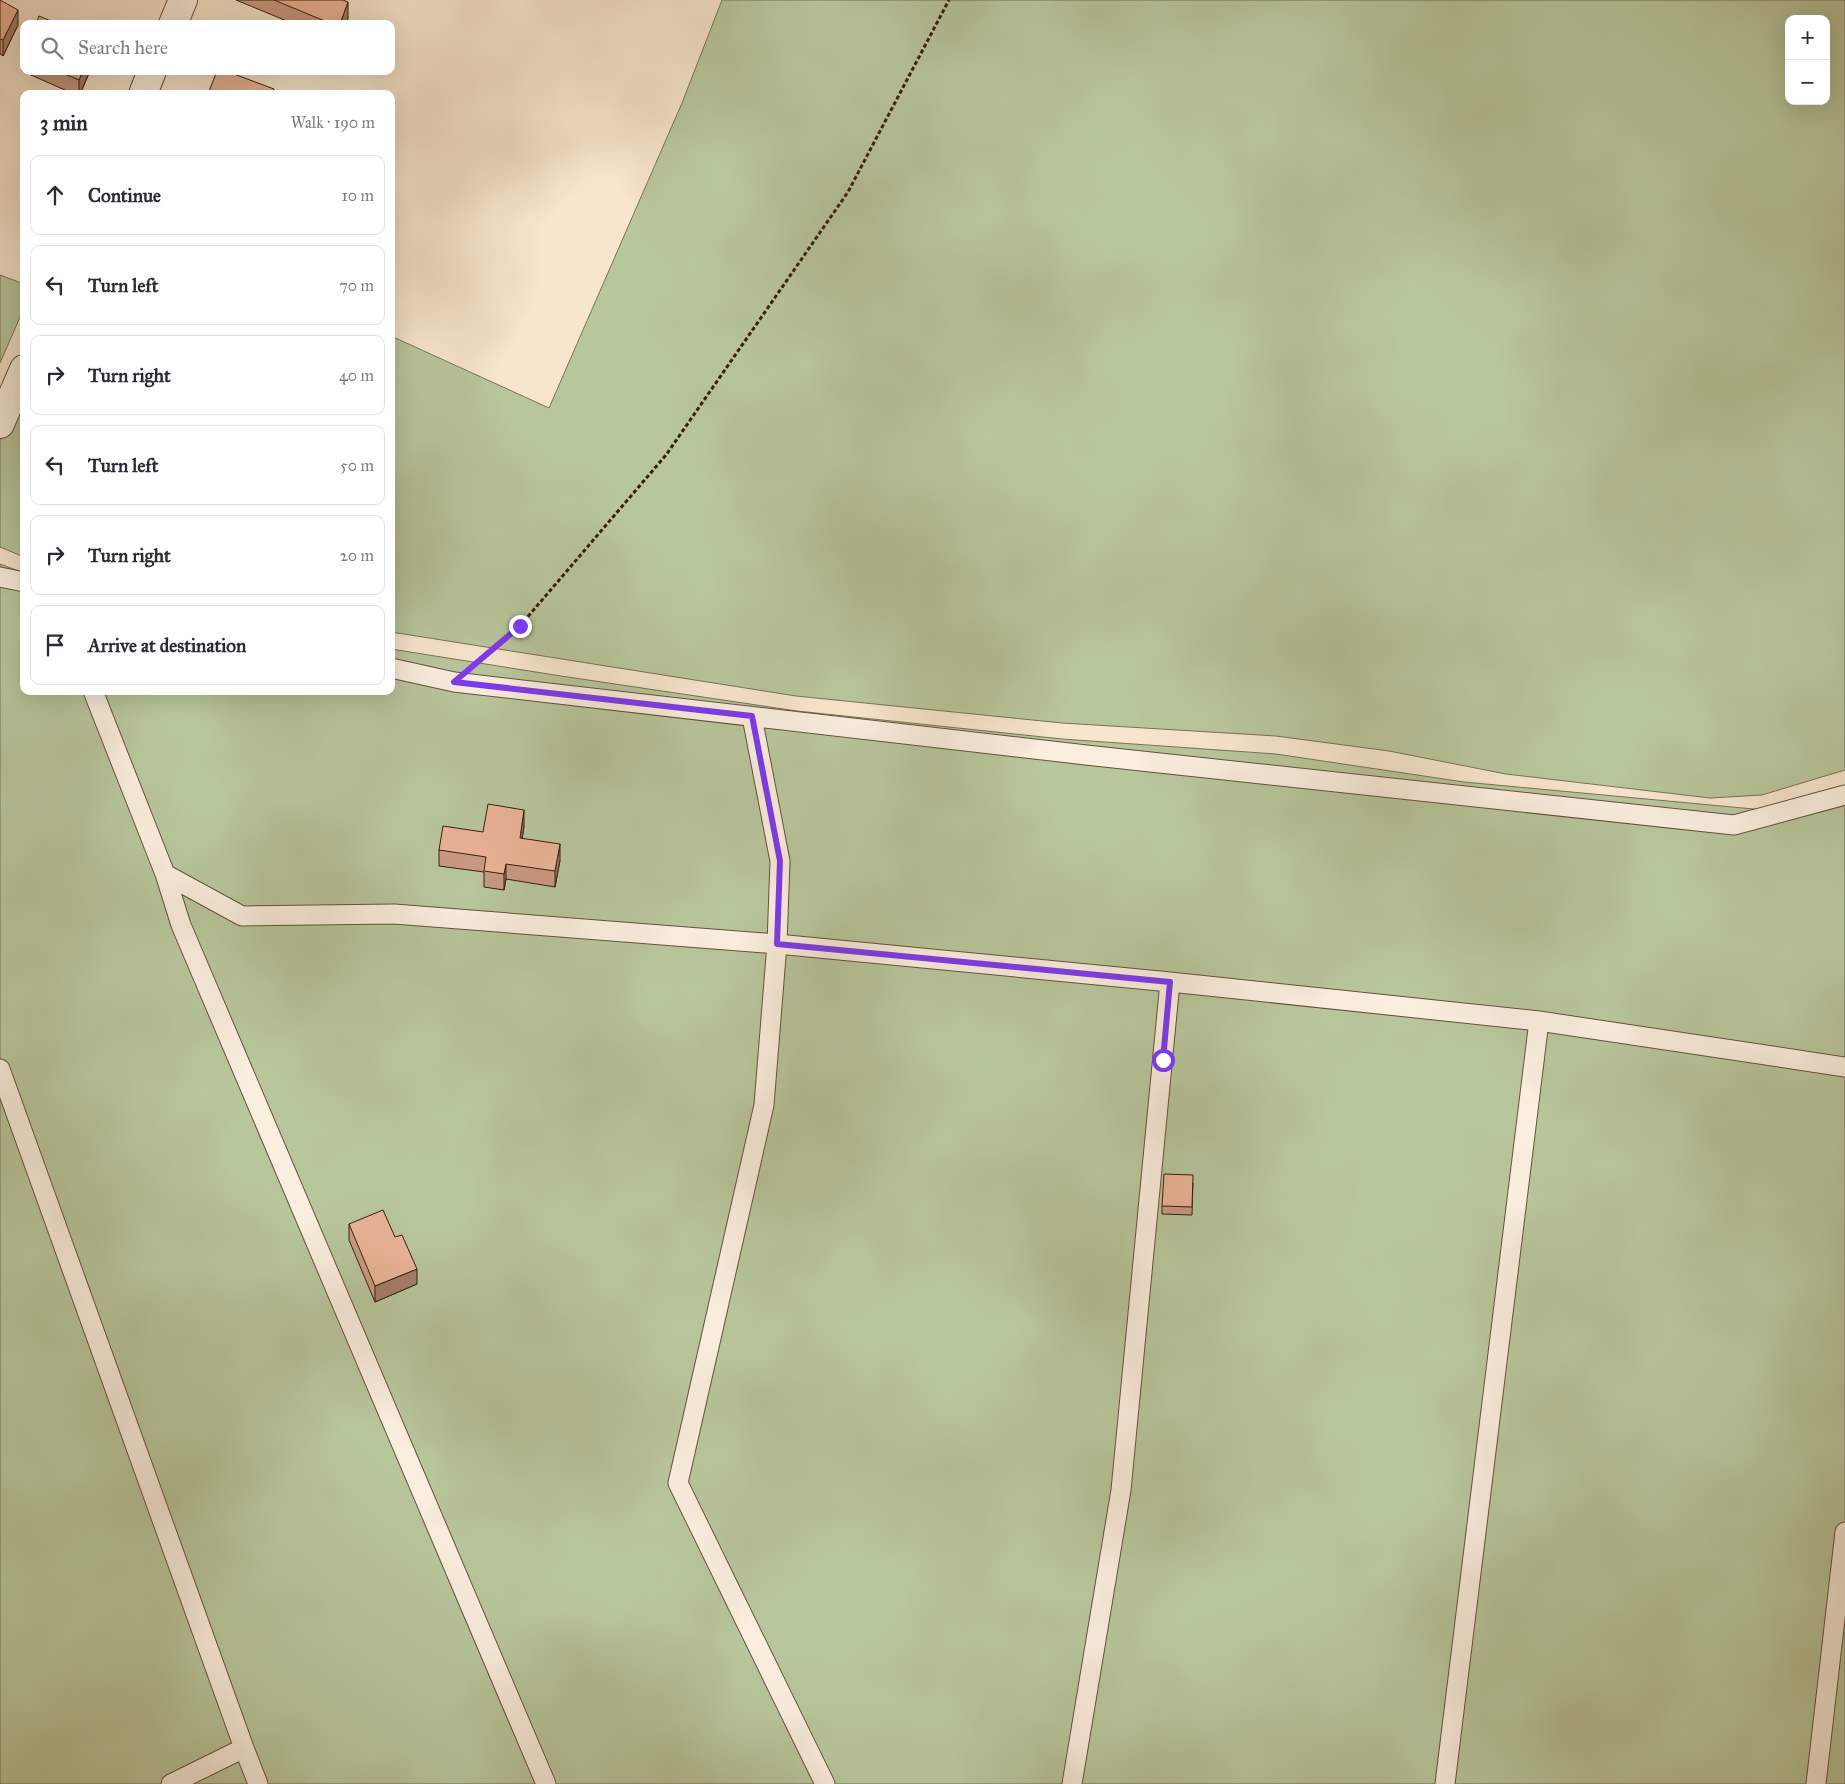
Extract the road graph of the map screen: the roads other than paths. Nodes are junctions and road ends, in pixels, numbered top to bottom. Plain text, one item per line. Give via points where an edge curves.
1 (183, 0) edge
2 (175, 20) edge
3 (150, 75) edge
4 (145, 90) edge
5 (20, 378) edge
6 (0, 424) edge
7 (0, 577) edge
8 (20, 581) edge
9 (395, 669) edge
10 (95, 695) edge
11 (752, 716) junction
12 (1845, 794) edge
13 (165, 874) junction
14 (777, 944) junction
15 (1170, 982) junction
16 (1539, 1021) junction
17 (1845, 1067) edge
18 (0, 1069) edge
19 (1845, 1532) edge
20 (244, 1748) junction
21 (171, 1784) edge
22 (258, 1784) edge
23 (546, 1784) edge
24 (825, 1784) edge
25 (1072, 1784) edge
26 (1445, 1784) edge
27 (1816, 1784) edge

1 - 2 street
3 - 4 street
5 - 6 street
7 - 8 lane
9 - 11 lane via 454,682
10 - 13 lane
11 - 12 lane via 1734,825
11 - 14 lane via 780,861
13 - 14 lane via 242,916 394,914
13 - 23 lane via 181,925
14 - 15 lane
14 - 24 lane via 764,1105 678,1483
15 - 16 lane
15 - 25 lane via 1121,1490
16 - 17 lane
16 - 26 lane
18 - 20 lane
19 - 27 lane
20 - 21 lane
20 - 22 lane

